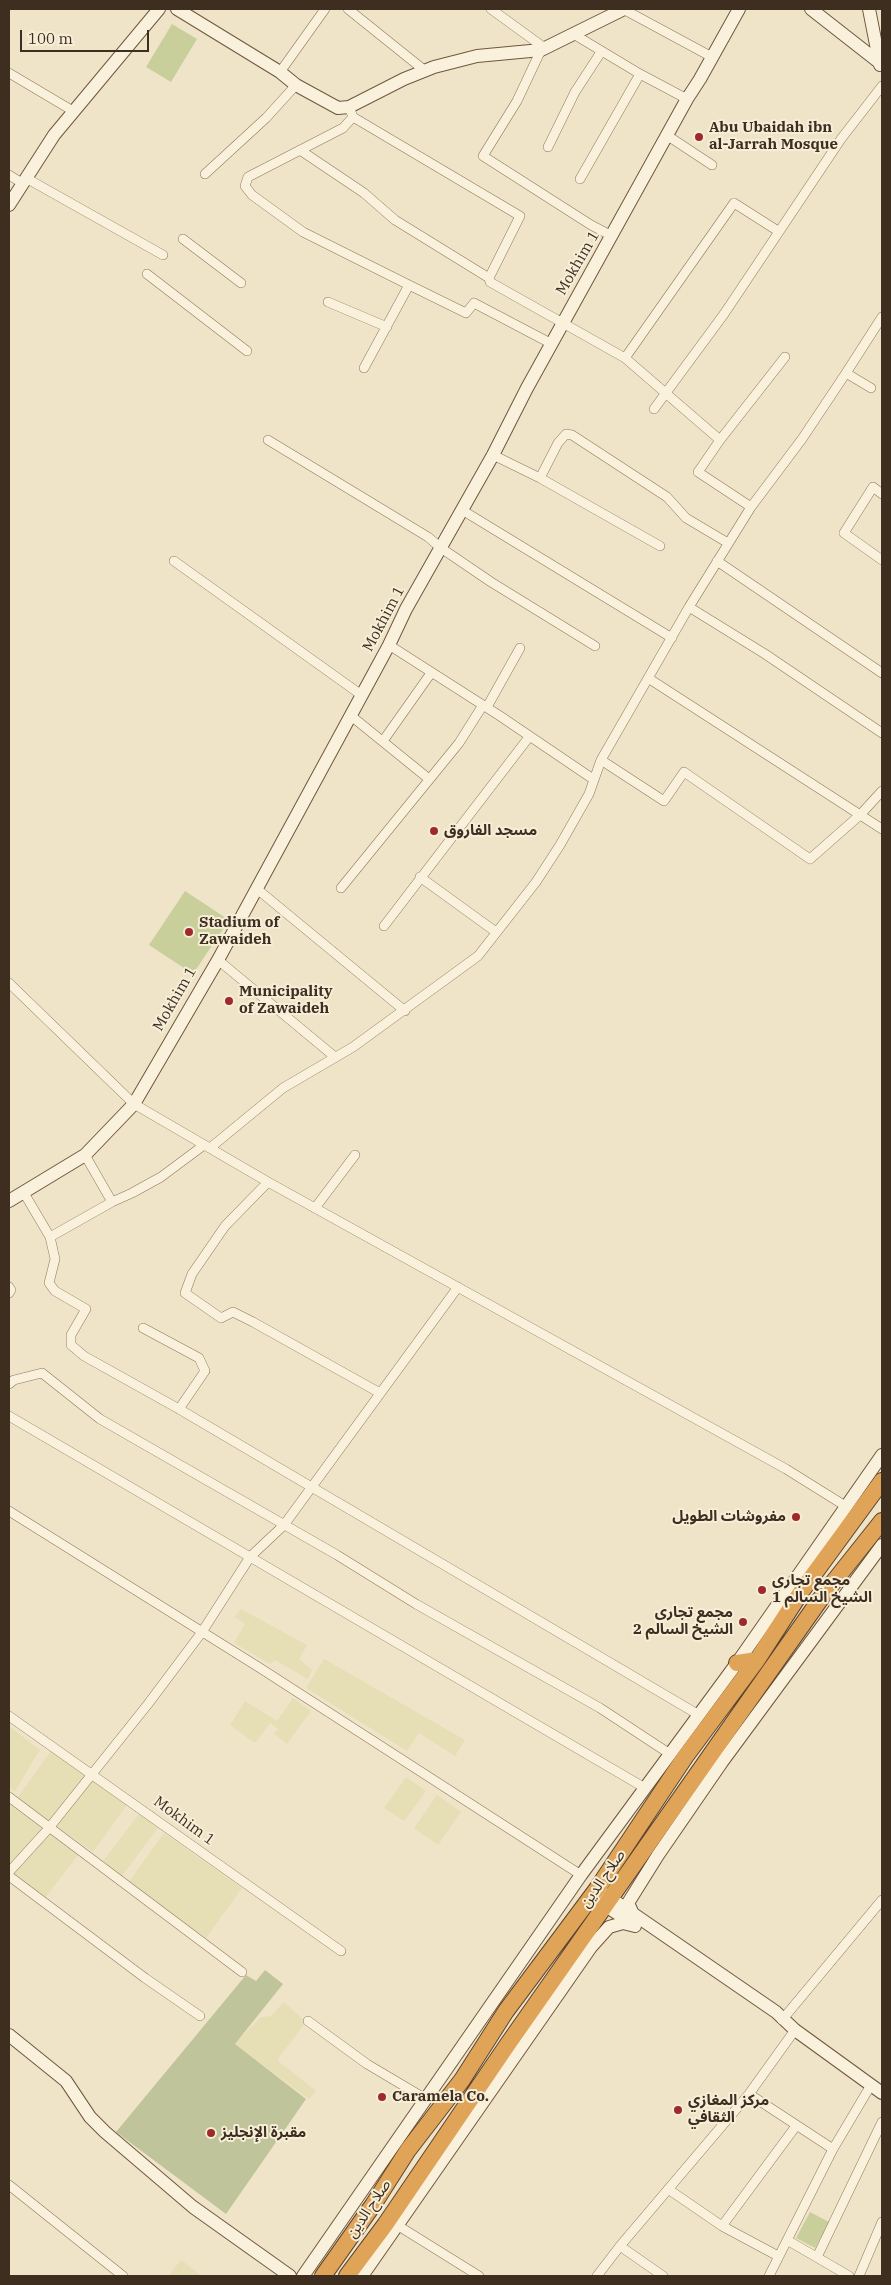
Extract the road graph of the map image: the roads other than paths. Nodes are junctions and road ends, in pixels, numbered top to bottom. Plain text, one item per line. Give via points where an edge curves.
1 (159, 9) edge
2 (177, 9) edge
3 (325, 9) edge
4 (348, 9) edge
5 (491, 9) edge
6 (623, 9) edge
7 (739, 9) edge
8 (811, 9) edge
9 (869, 9) edge
10 (575, 35) junction
11 (544, 49) junction
12 (601, 52) junction
13 (712, 57) junction
14 (881, 66) edge
15 (424, 70) junction
16 (280, 72) junction
17 (9, 73) edge
18 (640, 74) junction
19 (296, 85) junction
20 (882, 86) edge
21 (687, 99) junction
22 (73, 111) junction
23 (351, 112) junction
24 (668, 136) junction
25 (548, 147) dead end
26 (300, 150) junction
27 (712, 165) dead end
28 (205, 174) dead end
29 (9, 175) edge
30 (580, 179) dead end
31 (24, 180) junction
32 (9, 205) edge
33 (778, 231) junction
34 (612, 236) junction
35 (183, 239) dead end
36 (162, 255) dead end
37 (147, 274) dead end
38 (489, 278) junction
39 (241, 283) dead end
40 (410, 285) junction
41 (328, 302) dead end
42 (882, 317) edge
43 (563, 323) junction
44 (387, 327) junction
45 (552, 344) junction
46 (247, 351) dead end
47 (785, 357) dead end
48 (625, 358) junction
49 (364, 368) dead end
50 (846, 373) junction
51 (871, 388) dead end
52 (666, 393) junction
53 (654, 409) dead end
54 (268, 440) dead end
55 (720, 440) junction
56 (493, 455) junction
57 (540, 478) junction
58 (882, 494) edge
59 (751, 507) junction
60 (462, 510) junction
61 (728, 543) junction
62 (660, 546) dead end
63 (440, 548) junction
64 (882, 560) edge
65 (174, 561) dead end
66 (717, 561) junction
67 (689, 607) junction
68 (672, 638) junction
69 (389, 645) junction
70 (595, 646) dead end
71 (520, 648) dead end
72 (431, 673) junction
73 (882, 673) edge
74 (648, 678) junction
75 (360, 694) junction
76 (485, 706) junction
77 (350, 715) junction
78 (882, 733) edge
79 (529, 737) junction
80 (383, 741) junction
81 (601, 760) junction
82 (429, 779) junction
83 (593, 779) junction
84 (882, 791) edge
85 (860, 815) junction
86 (882, 829) edge
87 (420, 876) junction
88 (257, 888) junction
89 (341, 888) dead end
90 (384, 926) dead end
91 (496, 932) junction
92 (218, 960) junction
93 (9, 983) edge
94 (405, 1011) junction
95 (335, 1057) junction
96 (134, 1104) junction
97 (207, 1146) junction
98 (85, 1155) junction
99 (355, 1155) dead end
100 (268, 1182) junction
101 (24, 1193) junction
102 (9, 1201) edge
103 (112, 1202) junction
104 (315, 1208) junction
105 (50, 1237) junction
106 (9, 1287) edge
107 (458, 1287) junction
108 (9, 1293) edge
109 (144, 1328) dead end
110 (9, 1384) edge
111 (380, 1393) junction
112 (179, 1410) junction
113 (9, 1416) edge
114 (882, 1455) edge
115 (882, 1482) edge
116 (311, 1487) junction
117 (847, 1506) junction
118 (9, 1511) edge
119 (882, 1522) edge
120 (284, 1525) junction
121 (882, 1545) edge
122 (250, 1557) junction
123 (202, 1632) junction
124 (757, 1660) junction
125 (737, 1663) junction
126 (699, 1714) junction
127 (9, 1716) edge
128 (670, 1754) junction
129 (91, 1775) junction
130 (645, 1788) junction
131 (9, 1798) edge
132 (49, 1828) junction
133 (9, 1874) edge
134 (582, 1875) junction
135 (594, 1892) junction
136 (608, 1902) junction
137 (881, 1903) edge
138 (634, 1920) junction
139 (340, 1951) dead end
140 (242, 1972) dead end
141 (200, 2016) dead end
142 (308, 2020) dead end
143 (782, 2020) junction
144 (795, 2030) junction
145 (9, 2035) edge
146 (871, 2085) junction
147 (484, 2090) junction
148 (882, 2093) edge
149 (749, 2094) junction
150 (426, 2099) junction
151 (882, 2122) edge
152 (796, 2126) junction
153 (833, 2149) junction
154 (9, 2186) edge
155 (668, 2189) junction
156 (882, 2222) edge
157 (396, 2225) junction
158 (722, 2226) junction
159 (787, 2240) junction
160 (620, 2246) junction
161 (778, 2256) junction
162 (817, 2257) junction
163 (840, 2274) edge
164 (123, 2276) edge
165 (290, 2276) edge
166 (304, 2276) edge
167 (323, 2276) edge
168 (347, 2276) edge
169 (362, 2276) edge
170 (479, 2276) edge
171 (597, 2276) edge
172 (663, 2276) edge
173 (769, 2276) edge
174 (849, 2276) edge
175 (859, 2276) edge

1 - 22 street
2 - 16 street
3 - 16 street
4 - 15 street
5 - 11 street
6 - 10 street
6 - 13 street
7 - 13 street, Mokhim 1
8 - 14 street
9 - 14 street
10 - 11 street
10 - 12 street
11 - 15 street via 476,56
11 - 34 street via 483,156
12 - 18 street
12 - 25 street via 575,92
13 - 21 street, Mokhim 1
15 - 23 street
16 - 19 street
17 - 22 street
18 - 21 street
18 - 30 street
19 - 23 street
19 - 28 street via 266,118
20 - 33 street
21 - 24 street, Mokhim 1
22 - 31 street
23 - 26 street via 343,128
23 - 38 street via 520,216
24 - 27 street
24 - 34 street, Mokhim 1
26 - 38 street via 364,193 395,220
26 - 40 street via 248,177 245,186 303,232
29 - 31 street
31 - 32 street
31 - 36 street
33 - 48 street via 734,203
33 - 52 street via 724,314
34 - 43 street, Mokhim 1
35 - 39 street
37 - 46 street
38 - 43 street via 490,282
40 - 44 street
40 - 45 street via 466,312 474,303
41 - 44 street
42 - 50 street
43 - 45 street, Mokhim 1
43 - 48 street
44 - 49 street
45 - 56 street, Mokhim 1
47 - 55 street
48 - 52 street
50 - 51 street
50 - 59 street
52 - 53 street
52 - 55 street
54 - 63 street via 428,537
55 - 59 street via 698,472
56 - 57 street
56 - 60 street, Mokhim 1
57 - 61 street via 558,443 566,434 572,435 667,497 686,518
57 - 62 street
58 - 64 street via 873,487 844,533
59 - 61 street
60 - 63 street, Mokhim 1
60 - 68 street
61 - 66 street
63 - 69 street, Mokhim 1
63 - 70 street
65 - 75 street
66 - 67 street
66 - 73 street
67 - 68 street
67 - 78 street
68 - 74 street
69 - 72 street
69 - 75 street, Mokhim 1
71 - 76 street
72 - 76 street
72 - 80 street
74 - 81 street
74 - 85 street
75 - 77 street, Mokhim 1
76 - 79 street
76 - 82 street
77 - 80 street
77 - 88 street, Mokhim 1
79 - 83 street
79 - 87 street
80 - 82 street
81 - 83 street
81 - 85 street via 664,801 684,772 810,858
82 - 89 street
83 - 91 street via 589,794 560,845 536,882
84 - 85 street
85 - 86 street
87 - 90 street
87 - 91 street
88 - 92 street, Mokhim 1
88 - 94 street
91 - 94 street via 478,956
92 - 95 street
92 - 96 street, Mokhim 1
93 - 96 street
94 - 95 street
95 - 97 street via 283,1088
96 - 97 street
96 - 98 street, Mokhim 1
97 - 100 street
97 - 103 street via 161,1177
98 - 101 street, Mokhim 1
98 - 103 street
99 - 104 street
100 - 104 street
100 - 111 street via 225,1226 192,1274 185,1293 221,1318 233,1312
101 - 102 street, Mokhim 1
101 - 105 street
103 - 105 street
104 - 107 street
105 - 112 street via 55,1259 49,1283 55,1291 86,1309 71,1335 71,1345 84,1356
106 - 108 street
107 - 111 street
107 - 117 street
109 - 112 street via 199,1358 205,1371
110 - 120 street via 42,1373 100,1419
111 - 116 street
112 - 116 street
113 - 122 street
114 - 117 street
115 - 124 highway, صلاح الدين via 803,1589
116 - 120 street
116 - 126 street
117 - 125 street
118 - 123 street
119 - 136 highway, صلاح الدين via 824,1594
120 - 122 street
120 - 128 street via 600,1708
121 - 138 street via 722,1762 658,1855 628,1903
122 - 123 street
122 - 130 street
123 - 129 street
123 - 134 street
124 - 125 highway
124 - 135 highway, صلاح الدين via 685,1757
125 - 126 street
126 - 128 street
127 - 129 street, Mokhim 1
128 - 130 street
129 - 132 street
129 - 139 street, Mokhim 1
130 - 134 street
131 - 132 street
132 - 133 street
132 - 140 street
133 - 141 street
134 - 150 street
135 - 136 street
135 - 167 highway, صلاح الدين via 506,2011 462,2080 408,2150
136 - 138 street
136 - 147 highway, صلاح الدين
137 - 143 street
138 - 143 street via 776,2012
138 - 147 street via 617,1924 601,1934
142 - 150 street via 367,2064
143 - 144 street
144 - 146 street
144 - 149 street
145 - 165 street via 66,2081 90,2117 135,2157 199,2211
146 - 148 street
146 - 153 street
147 - 157 street
147 - 168 highway, صلاح الدين
149 - 152 street
149 - 155 street
150 - 166 street
151 - 162 street
152 - 153 street
152 - 158 street
153 - 159 street
154 - 164 street
155 - 158 street
155 - 160 street
156 - 175 street
157 - 169 street
157 - 170 street
158 - 161 street
159 - 161 street
159 - 162 street
160 - 171 street
160 - 172 street
161 - 173 street
162 - 163 street
163 - 174 street

